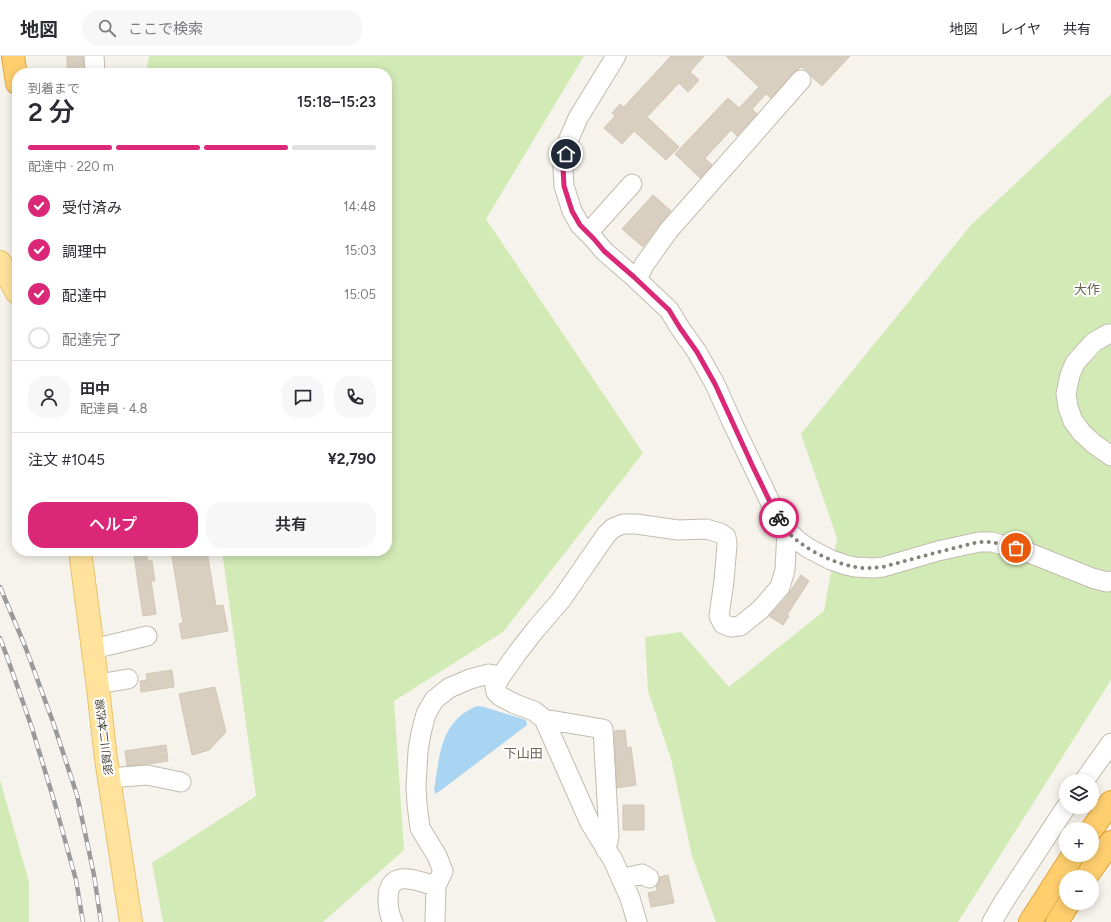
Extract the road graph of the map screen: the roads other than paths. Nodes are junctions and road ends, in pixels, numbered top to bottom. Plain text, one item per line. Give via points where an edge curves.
1 (13, 56) edge
2 (94, 56) edge
3 (616, 56) edge
4 (15, 68) edge
5 (95, 68) edge
6 (801, 80) dead end
7 (632, 184) dead end
8 (588, 233) junction
9 (0, 262) edge
10 (637, 280) junction
11 (12, 284) edge
12 (1111, 334) edge
13 (1111, 456) edge
14 (787, 530) junction
15 (81, 556) edge
16 (1111, 581) edge
17 (147, 636) dead end
18 (93, 649) junction
19 (501, 676) junction
20 (128, 679) dead end
21 (98, 684) junction
22 (544, 719) junction
23 (1111, 743) edge
24 (1089, 774) edge
25 (109, 778) junction
26 (181, 782) dead end
27 (1111, 802) edge
28 (1061, 814) edge
29 (1097, 822) edge
30 (1111, 842) edge
31 (606, 850) junction
32 (1069, 862) edge
33 (1091, 870) edge
34 (650, 878) dead end
35 (621, 880) junction
36 (436, 886) junction
37 (1065, 910) edge
38 (131, 922) edge
39 (393, 922) edge
40 (435, 922) edge
41 (637, 922) edge
42 (992, 922) edge
43 (1030, 922) edge
44 (1057, 922) edge

1 - 4 highway
2 - 5 street
3 - 8 street via 578,118 568,141 563,168 564,186 572,211
6 - 10 street via 669,230 644,265
7 - 8 street
8 - 10 street
9 - 11 main road
10 - 14 street via 669,310 697,352 715,384 773,508
12 - 13 street via 1094,342 1075,363 1066,394 1073,421 1082,433
14 - 16 street via 808,548 832,560 855,567 883,567 979,542 992,542 1027,552 1092,578
14 - 19 street via 785,570 780,587 760,610 740,626 731,627 723,624 719,616 728,544 726,537 706,529 678,530 636,524 623,524 613,528
15 - 18 main road, 須賀川二本松線
17 - 18 street
18 - 21 main road, 須賀川二本松線
19 - 22 street via 495,687 496,692 507,700 534,711
19 - 36 street via 489,674 449,688 434,700 420,733 416,786 420,828 443,871
20 - 21 street
21 - 25 main road, 須賀川二本松線
22 - 31 street via 590,823
22 - 31 street via 603,729 609,836
23 - 24 street
25 - 26 street via 147,774
25 - 38 main road, 須賀川二本松線
27 - 29 highway
28 - 42 street
30 - 33 highway
31 - 35 street
32 - 43 highway
34 - 35 street via 642,874
35 - 41 street via 630,898
36 - 39 street via 400,878 392,883 388,906
36 - 40 street
37 - 44 highway

